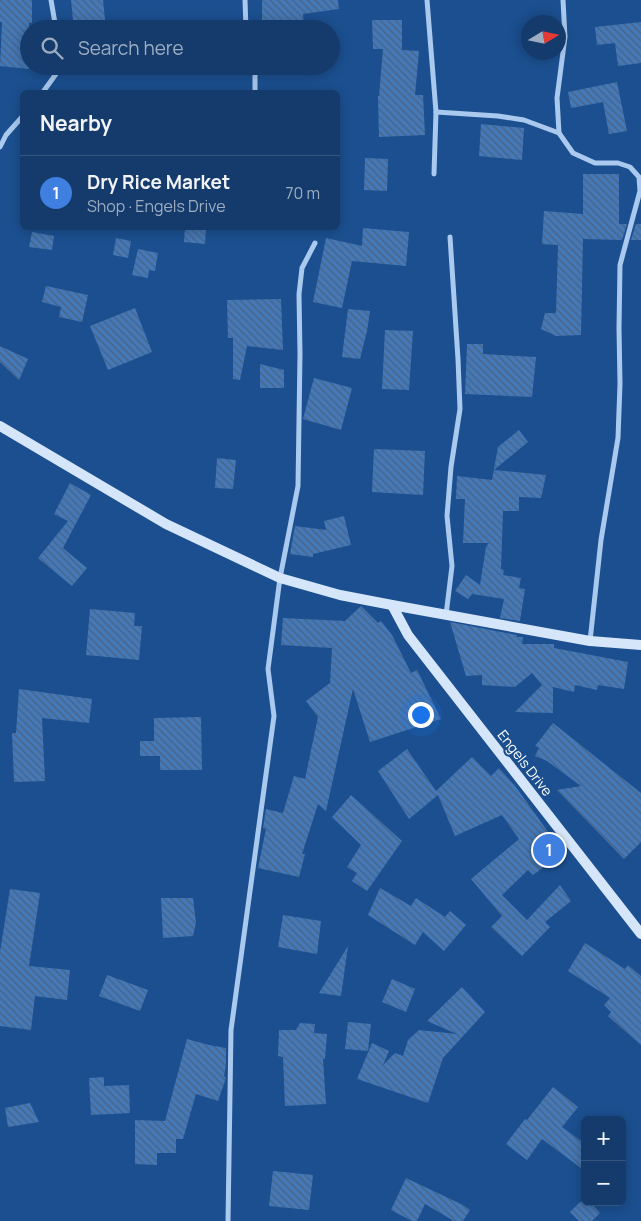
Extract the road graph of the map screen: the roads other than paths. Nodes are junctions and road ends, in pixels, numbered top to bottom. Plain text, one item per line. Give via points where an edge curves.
1 (50, 0) edge
2 (245, 0) edge
3 (426, 0) edge
4 (563, 0) edge
5 (54, 20) edge
6 (246, 20) edge
7 (55, 75) edge
8 (255, 75) edge
9 (44, 90) edge
10 (255, 90) edge
11 (436, 112) junction
12 (20, 119) edge
13 (559, 133) junction
14 (0, 148) edge
15 (434, 174) dead end
16 (450, 238) dead end
17 (315, 242) dead end
18 (0, 426) edge
19 (280, 578) junction
20 (392, 605) junction
21 (446, 615) junction
22 (590, 641) junction
23 (641, 645) edge
24 (641, 934) edge
25 (228, 1221) edge

1 - 5 street
2 - 6 street
3 - 11 street
4 - 13 street via 566,37 557,98
7 - 9 street
8 - 10 street
11 - 13 street via 524,120
11 - 15 street
12 - 14 street
13 - 22 street via 573,153 595,163 618,163 630,167 639,177 640,191 620,265 618,438 601,540
16 - 21 street via 460,410 447,516 452,566
17 - 19 street via 302,268 299,294 298,486
18 - 19 main road via 166,524
19 - 20 main road
19 - 25 street via 268,669 274,716 231,1030
20 - 21 main road
20 - 24 main road, Engels Drive via 408,635
21 - 22 main road
22 - 23 main road

